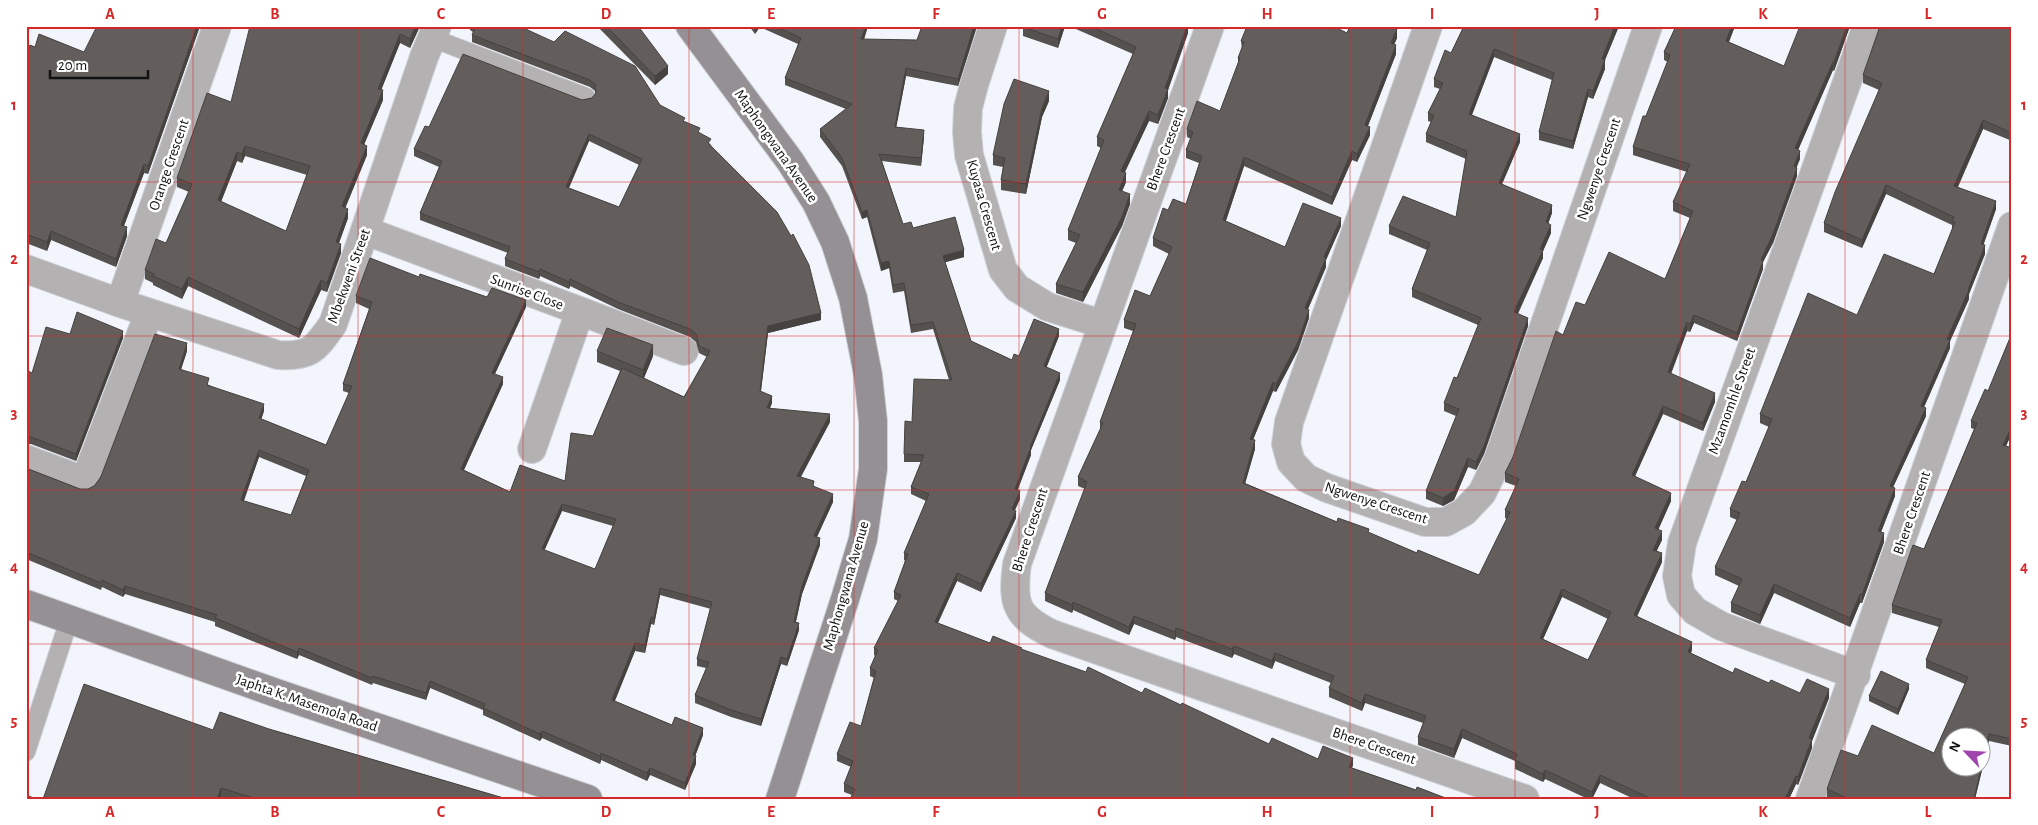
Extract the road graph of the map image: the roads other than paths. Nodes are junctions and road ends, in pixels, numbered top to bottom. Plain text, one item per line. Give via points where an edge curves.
1 (217, 26) edge
2 (993, 26) edge
3 (1210, 26) edge
4 (1428, 26) edge
5 (1648, 26) edge
6 (1867, 26) edge
7 (694, 28) edge
8 (435, 32) edge
9 (586, 97) edge
10 (2012, 226) edge
11 (366, 231) junction
12 (26, 269) edge
13 (120, 303) junction
14 (149, 312) junction
15 (580, 312) junction
16 (1102, 324) junction
17 (684, 351) dead end
18 (532, 449) dead end
19 (26, 459) edge
20 (26, 604) edge
21 (69, 620) junction
22 (1856, 675) junction
23 (26, 752) edge
24 (588, 799) edge
25 (780, 799) edge
26 (1525, 799) edge
27 (1810, 799) edge

1 - 13 street, Orange Crescent
2 - 16 street, Kuyasa Crescent via 968,108 967,132 969,155 1003,270 1016,288 1048,307
3 - 16 street, Bhere Crescent
4 - 5 street, Ngwenye Crescent via 1289,422 1286,444 1291,462 1306,478 1425,522 1446,522 1464,512 1482,493 1498,460
6 - 22 street, Mzamomhle Street via 1685,534 1677,576 1681,595 1695,611 1721,626
7 - 25 street, Maphongwana Avenue via 816,202 835,242 853,298 868,375 873,421 873,469 863,539
8 - 9 lane
8 - 11 street, Mbekweni Street
10 - 22 street, Bhere Crescent
11 - 14 street, Mbekweni Street via 333,324 317,347 296,356 278,355
11 - 15 street, Sunrise Close
12 - 13 street, Mbekweni Street
13 - 14 street, Mbekweni Street
14 - 19 street via 85,481
15 - 17 street
15 - 18 street, Sunrise Close
16 - 26 street, Bhere Crescent via 1017,564 1014,590 1019,609 1032,624 1052,634
20 - 21 street, Japhta K. Masemola Road
21 - 23 lane
21 - 24 street, Japhta K. Masemola Road
22 - 27 street, Bhere Crescent

